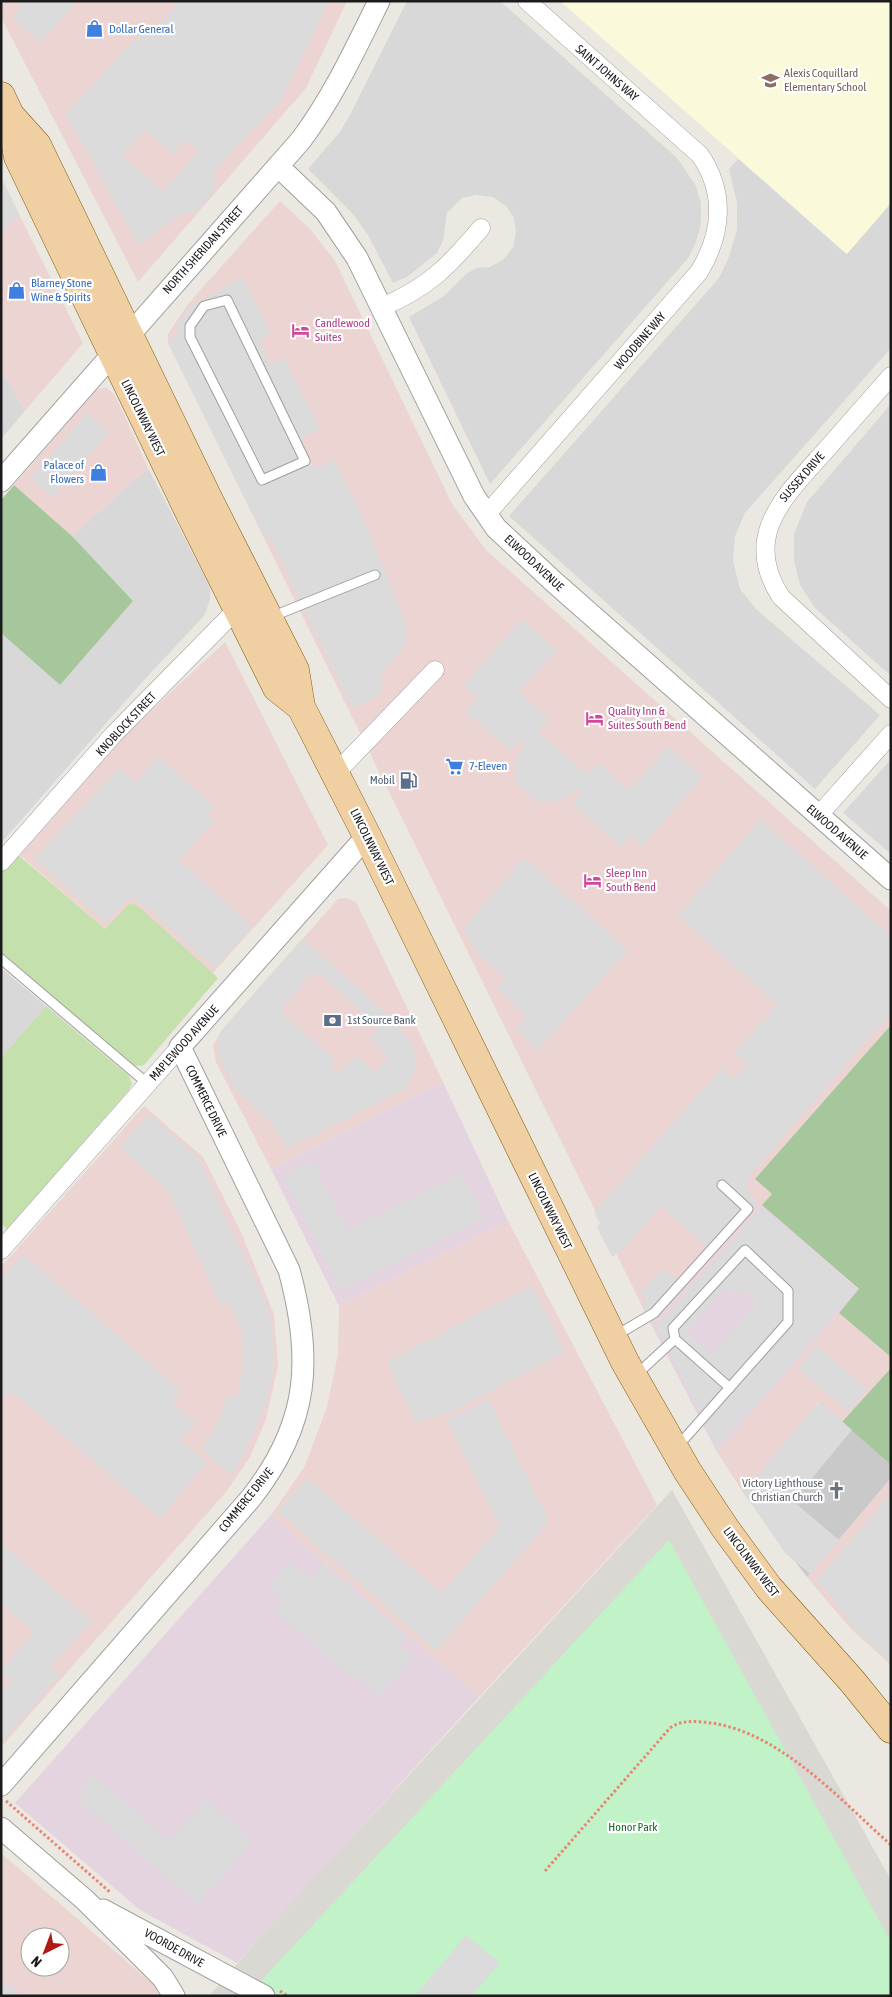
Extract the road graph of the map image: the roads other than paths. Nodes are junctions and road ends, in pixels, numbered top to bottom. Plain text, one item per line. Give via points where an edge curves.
1 (379, 1) edge
2 (527, 1) edge
3 (4, 113) edge
4 (688, 144) joint
5 (279, 167) junction
6 (481, 228) dead end
7 (204, 306) joint
8 (382, 307) junction
9 (121, 344) junction
10 (891, 376) edge
11 (1, 481) edge
12 (486, 515) junction
13 (375, 575) dead end
14 (246, 599) junction
15 (269, 618) junction
16 (435, 670) dead end
17 (891, 699) edge
18 (301, 707) junction
19 (891, 734) edge
20 (336, 774) junction
21 (818, 816) junction
22 (367, 836) junction
23 (1, 862) edge
24 (891, 879) edge
25 (1, 959) edge
26 (180, 1047) junction
27 (148, 1084) junction
28 (722, 1185) dead end
29 (1, 1250) edge
30 (612, 1338) junction
31 (675, 1339) junction
32 (634, 1377) junction
33 (730, 1388) junction
34 (675, 1449) junction
35 (852, 1681) junction
36 (891, 1706) edge
37 (891, 1729) edge
38 (1, 1785) edge
39 (1, 1828) edge
40 (86, 1900) junction
41 (269, 1992) edge
42 (174, 1996) edge

1 - 5 street, NORTH SHERIDAN STREET via 323,110
2 - 4 street, SAINT JOHNS WAY
3 - 9 main road, LINCOLNWAY WEST via 18,157
4 - 12 street, WOODBINE WAY via 709,169 718,200 717,228 709,256 699,272
5 - 8 street, ELWOOD AVENUE via 326,212 343,234
5 - 9 street, NORTH SHERIDAN STREET
6 - 8 street via 433,280
7 - 7 lane via 190,326 190,337 262,480 305,461 227,300
8 - 12 street, ELWOOD AVENUE
9 - 11 street, NORTH SHERIDAN STREET
9 - 14 main road, LINCOLNWAY WEST
10 - 17 street, SUSSEX DRIVE via 783,498 769,525 765,543 765,562 782,597
12 - 21 street, ELWOOD AVENUE via 554,582
13 - 15 lane
14 - 15 main road, LINCOLNWAY WEST
14 - 18 main road, LINCOLNWAY WEST via 277,688
14 - 23 street, KNOBLOCK STREET via 113,735
15 - 18 main road, LINCOLNWAY WEST via 295,670
16 - 20 street
18 - 20 main road, LINCOLNWAY WEST
19 - 21 street
20 - 22 main road, LINCOLNWAY WEST
21 - 24 street, ELWOOD AVENUE
22 - 26 street, MAPLEWOOD AVENUE
22 - 30 main road, LINCOLNWAY WEST
25 - 27 lane
26 - 27 street, MAPLEWOOD AVENUE
26 - 38 street, COMMERCE DRIVE via 289,1270 303,1333 304,1361 295,1416 270,1473 251,1498
27 - 29 street, MAPLEWOOD AVENUE
28 - 30 lane via 748,1209 654,1313
30 - 32 main road, LINCOLNWAY WEST
31 - 32 lane
31 - 33 lane
31 - 33 lane via 673,1328 745,1250 788,1291 788,1322
32 - 34 main road, LINCOLNWAY WEST
33 - 34 lane
34 - 35 main road, LINCOLNWAY WEST via 725,1528 769,1588
35 - 36 main road, LINCOLNWAY WEST
35 - 37 main road, LINCOLNWAY WEST
39 - 40 street, VOORDE DRIVE
40 - 41 street, VOORDE DRIVE
40 - 42 street, VOORDE DRIVE via 163,1978

